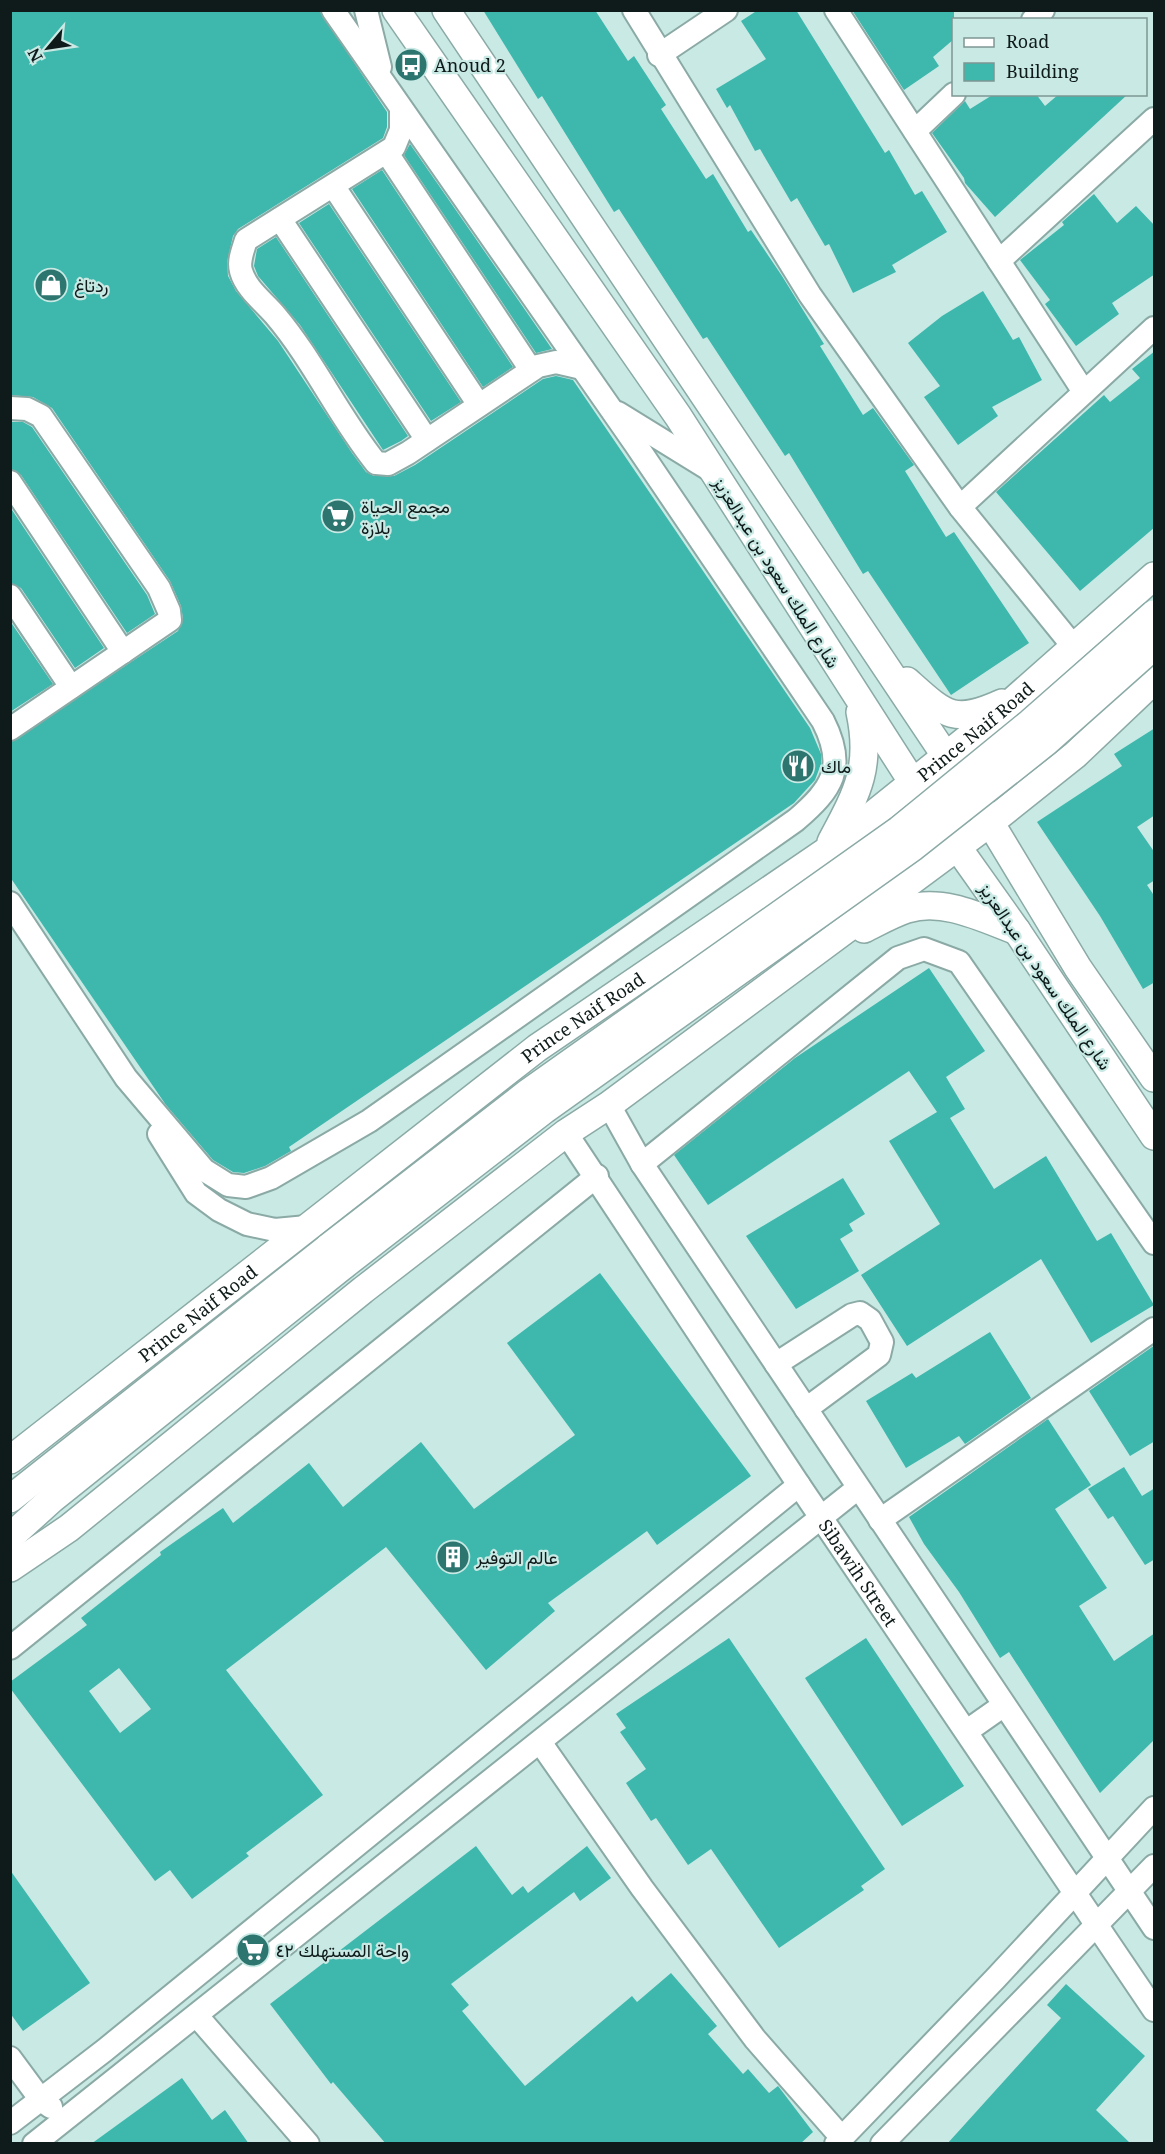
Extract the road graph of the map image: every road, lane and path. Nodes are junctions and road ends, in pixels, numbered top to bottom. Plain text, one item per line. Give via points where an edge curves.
1 (333, 10) edge
2 (366, 10) edge
3 (396, 10) edge
4 (446, 10) edge
5 (634, 10) edge
6 (726, 10) edge
7 (836, 10) edge
8 (659, 56) junction
9 (385, 85) junction
10 (952, 96) edge
11 (401, 109) junction
12 (1155, 119) edge
13 (915, 131) junction
14 (387, 153) junction
15 (334, 187) junction
16 (280, 219) junction
17 (999, 261) junction
18 (1155, 328) edge
19 (582, 368) junction
20 (531, 370) junction
21 (1084, 392) junction
22 (479, 405) junction
23 (609, 407) junction
24 (10, 408) edge
25 (427, 440) junction
26 (714, 472) junction
27 (10, 482) edge
28 (960, 507) junction
29 (1155, 576) edge
30 (10, 596) edge
31 (1155, 614) edge
32 (1073, 646) junction
33 (1155, 646) edge
34 (123, 652) junction
35 (878, 656) junction
36 (1155, 681) edge
37 (71, 687) junction
38 (1019, 695) junction
39 (858, 699) junction
40 (13, 720) edge
41 (1075, 755) junction
42 (946, 757) junction
43 (911, 782) junction
44 (991, 822) junction
45 (956, 846) junction
46 (826, 851) junction
47 (10, 903) edge
48 (1017, 931) junction
49 (816, 950) junction
50 (1078, 968) junction
51 (126, 1078) junction
52 (1155, 1078) edge
53 (609, 1105) junction
54 (566, 1133) junction
55 (1155, 1136) edge
56 (642, 1164) junction
57 (597, 1176) junction
58 (246, 1187) junction
59 (219, 1210) junction
60 (307, 1227) junction
61 (1155, 1243) edge
62 (337, 1256) junction
63 (1155, 1329) edge
64 (776, 1364) junction
65 (806, 1409) junction
66 (10, 1460) edge
67 (799, 1485) junction
68 (858, 1488) junction
69 (10, 1498) edge
70 (821, 1516) junction
71 (880, 1520) junction
72 (10, 1537) edge
73 (10, 1568) edge
74 (10, 1648) edge
75 (1004, 1704) junction
76 (966, 1731) junction
77 (540, 1742) junction
78 (1155, 1808) edge
79 (1107, 1858) junction
80 (1155, 1866) edge
81 (1077, 1891) junction
82 (1130, 1891) junction
83 (1097, 1925) junction
84 (1155, 1928) edge
85 (1155, 2010) edge
86 (197, 2016) junction
87 (10, 2058) edge
88 (41, 2100) junction
89 (66, 2119) junction
90 (10, 2123) edge
91 (839, 2141) edge
92 (33, 2144) edge
93 (308, 2144) edge
94 (882, 2144) edge

1 - 9 street
2 - 9 street
3 - 26 main road, شارع الملك سعود بن عبدالعزيز
4 - 35 main road, شارع الملك سعود بن عبدالعزيز
5 - 8 street
6 - 8 street
7 - 13 street
8 - 28 street via 810,295
9 - 11 street
10 - 13 street
11 - 14 street via 401,130
11 - 19 street
12 - 17 street
13 - 17 street
14 - 15 street
14 - 20 street
15 - 16 street
15 - 22 street
16 - 25 street
16 - 25 street via 246,240 241,271 251,290 299,345 340,415 376,463 388,464
17 - 21 street
18 - 21 street
19 - 20 street via 556,362
19 - 23 street
20 - 22 street
21 - 28 street
22 - 25 street
23 - 26 street
23 - 58 street via 823,721 833,741 836,762 830,785 820,800 796,820 369,1121 271,1178
24 - 34 street via 27,409 41,416 159,588 170,620
26 - 39 main road, شارع الملك سعود بن عبدالعزيز
27 - 34 street
28 - 32 street
29 - 32 main road, Prince Naif Road
30 - 37 street
31 - 62 main road, bridge via 899,831 529,1092
32 - 38 main road, Prince Naif Road
33 - 62 main road, bridge via 1046,742 913,847
34 - 37 street
35 - 38 main road via 934,705 954,715 974,715
35 - 42 main road, شارع الملك سعود بن عبدالعزيز
36 - 41 main road
37 - 40 street
38 - 42 main road, Prince Naif Road
39 - 43 main road, شارع الملك سعود بن عبدالعزيز
39 - 46 main road via 866,741 859,788
41 - 44 main road
41 - 50 main road via 1020,823 1017,840
42 - 43 main road, Prince Naif Road
42 - 44 main road, شارع الملك سعود بن عبدالعزيز
43 - 45 main road, شارع الملك سعود بن عبدالعزيز
43 - 46 main road, Prince Naif Road
44 - 45 main road
44 - 50 main road, شارع الملك سعود بن عبدالعزيز
45 - 48 main road, شارع الملك سعود بن عبدالعزيز
45 - 49 main road
46 - 60 main road, Prince Naif Road via 537,1048
47 - 51 street
48 - 49 main road via 934,904 907,909
48 - 55 main road, شارع الملك سعود بن عبدالعزيز
49 - 53 main road
50 - 52 main road, شارع الملك سعود بن عبدالعزيز
51 - 58 street via 204,1170 228,1185
51 - 59 street via 196,1193
53 - 54 main road
53 - 56 street
54 - 57 street, Sibawih Street
54 - 73 main road via 363,1290 69,1528
56 - 61 street via 898,958 924,949 958,962
56 - 64 street
57 - 67 street, Sibawih Street
57 - 74 street
58 - 59 street
59 - 60 street via 247,1224 275,1230
60 - 66 main road, Prince Naif Road
62 - 69 main road
62 - 72 main road
63 - 71 street
64 - 65 street
64 - 65 street via 852,1315 860,1313 870,1320 882,1342 879,1355
65 - 68 street
67 - 70 street, Sibawih Street
67 - 88 street
68 - 70 street
68 - 71 street
70 - 76 street, Sibawih Street
70 - 77 street
71 - 75 street
75 - 76 street
75 - 79 street
76 - 81 street, Sibawih Street
77 - 86 street
77 - 91 street via 755,2039
78 - 79 street
79 - 81 street
79 - 82 street
80 - 82 street
81 - 83 street, Sibawih Street
81 - 91 street
82 - 83 street
82 - 84 street
83 - 85 street, Sibawih Street
83 - 94 street
86 - 89 street
86 - 93 street
87 - 88 street
88 - 89 street
88 - 90 street
88 - 92 street
89 - 92 street

